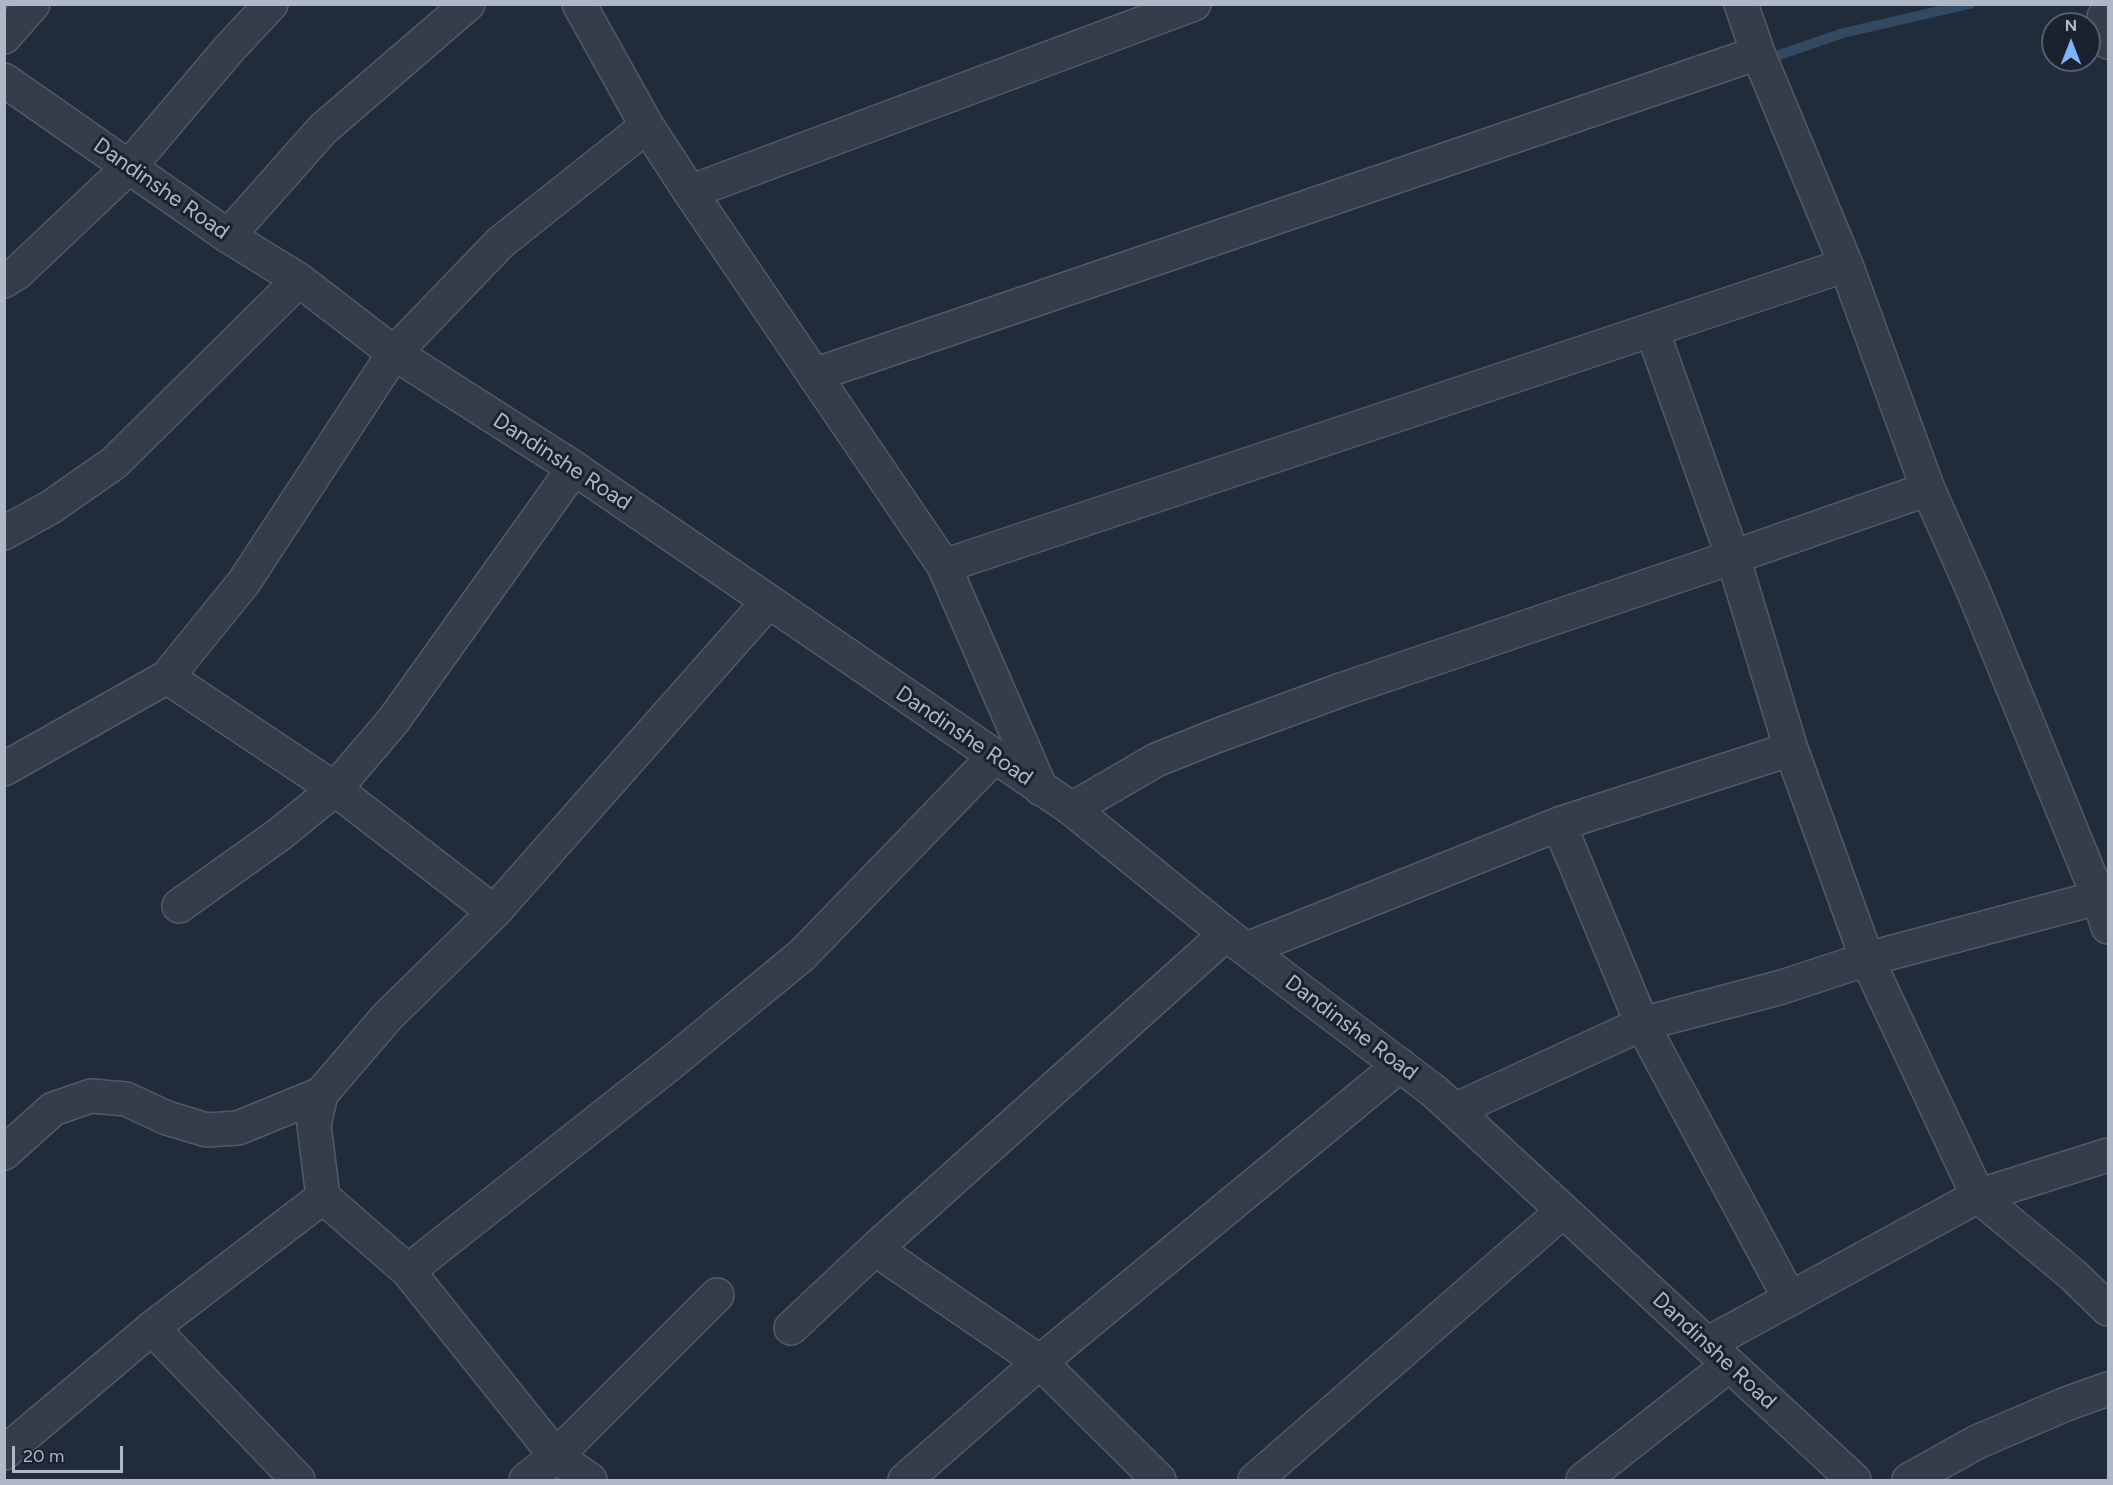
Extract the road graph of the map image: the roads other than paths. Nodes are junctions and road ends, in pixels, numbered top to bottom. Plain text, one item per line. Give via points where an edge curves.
1 (33, 4) edge
2 (271, 4) edge
3 (468, 4) edge
4 (579, 4) edge
5 (1194, 4) edge
6 (1741, 4) edge
7 (4, 37) edge
8 (1758, 53) junction
9 (4, 80) edge
10 (647, 126) junction
11 (129, 167) junction
12 (690, 192) junction
13 (228, 236) junction
14 (1846, 265) junction
15 (298, 280) junction
16 (4, 281) edge
17 (1652, 330) junction
18 (394, 353) junction
19 (814, 375) junction
20 (574, 468) junction
21 (1928, 489) junction
22 (4, 533) edge
23 (1733, 557) junction
24 (944, 566) junction
25 (768, 602) junction
26 (167, 677) junction
27 (1791, 749) junction
28 (994, 757) junction
29 (4, 769) edge
30 (335, 789) junction
31 (1041, 789) junction
32 (1072, 809) junction
33 (1559, 824) junction
34 (179, 906) dead end
35 (2105, 907) edge
36 (494, 912) junction
37 (1237, 941) junction
38 (1867, 959) junction
39 (1642, 1024) junction
40 (1400, 1065) junction
41 (321, 1094) junction
42 (1455, 1110) junction
43 (4, 1153) edge
44 (2109, 1155) edge
45 (1978, 1196) junction
46 (323, 1197) junction
47 (1563, 1211) junction
48 (874, 1249) junction
49 (408, 1271) junction
50 (717, 1295) dead end
51 (1790, 1299) junction
52 (2109, 1309) edge
53 (152, 1328) junction
54 (791, 1328) dead end
55 (1718, 1354) junction
56 (1040, 1362) junction
57 (2109, 1389) edge
58 (4, 1453) edge
59 (556, 1456) junction
60 (288, 1477) edge
61 (526, 1480) edge
62 (590, 1480) edge
63 (905, 1480) edge
64 (1160, 1480) edge
65 (1255, 1480) edge
66 (1583, 1480) edge
67 (1854, 1480) edge
68 (1909, 1480) edge

1 - 7 street
2 - 11 street
3 - 13 street via 323,129
4 - 10 street
5 - 12 street
6 - 8 street
8 - 14 street
8 - 19 street
9 - 11 street, Dandinshe Road
10 - 12 street
10 - 18 street via 501,242
11 - 13 street, Dandinshe Road
11 - 16 street
12 - 19 street
13 - 15 street, Dandinshe Road
14 - 17 street
14 - 21 street
15 - 18 street, Dandinshe Road
15 - 22 street via 114,463 51,507
17 - 23 street
17 - 24 street
18 - 20 street, Dandinshe Road
18 - 26 street via 244,582
19 - 24 street
20 - 25 street, Dandinshe Road
20 - 30 street via 393,721
21 - 23 street
21 - 35 street
23 - 27 street
23 - 32 street via 1216,736 1156,760
24 - 31 street
25 - 28 street, Dandinshe Road
25 - 36 street
26 - 29 street
26 - 30 street
27 - 33 street
27 - 38 street
28 - 31 street, Dandinshe Road
28 - 49 street via 802,955
30 - 34 street
30 - 36 street
31 - 32 street, Dandinshe Road
32 - 37 street, Dandinshe Road
33 - 37 street
33 - 39 street
35 - 38 street
36 - 41 street via 387,1017
37 - 40 street, Dandinshe Road
37 - 48 street
38 - 39 street via 1782,987
38 - 45 street
39 - 42 street
39 - 51 street
40 - 42 street, Dandinshe Road
40 - 56 street
41 - 43 street via 238,1128 207,1130 166,1118 126,1099 91,1096 53,1109
41 - 46 street via 314,1125
42 - 47 street, Dandinshe Road
44 - 45 street
45 - 51 street
45 - 52 street
46 - 49 street
46 - 53 street
47 - 55 street, Dandinshe Road
47 - 65 street
48 - 54 street
48 - 56 street
49 - 59 street
50 - 59 street
51 - 55 street
53 - 58 street
53 - 60 street
55 - 66 street
55 - 67 street, Dandinshe Road
56 - 63 street
56 - 64 street
57 - 68 street via 1977,1442
59 - 61 street
59 - 62 street

